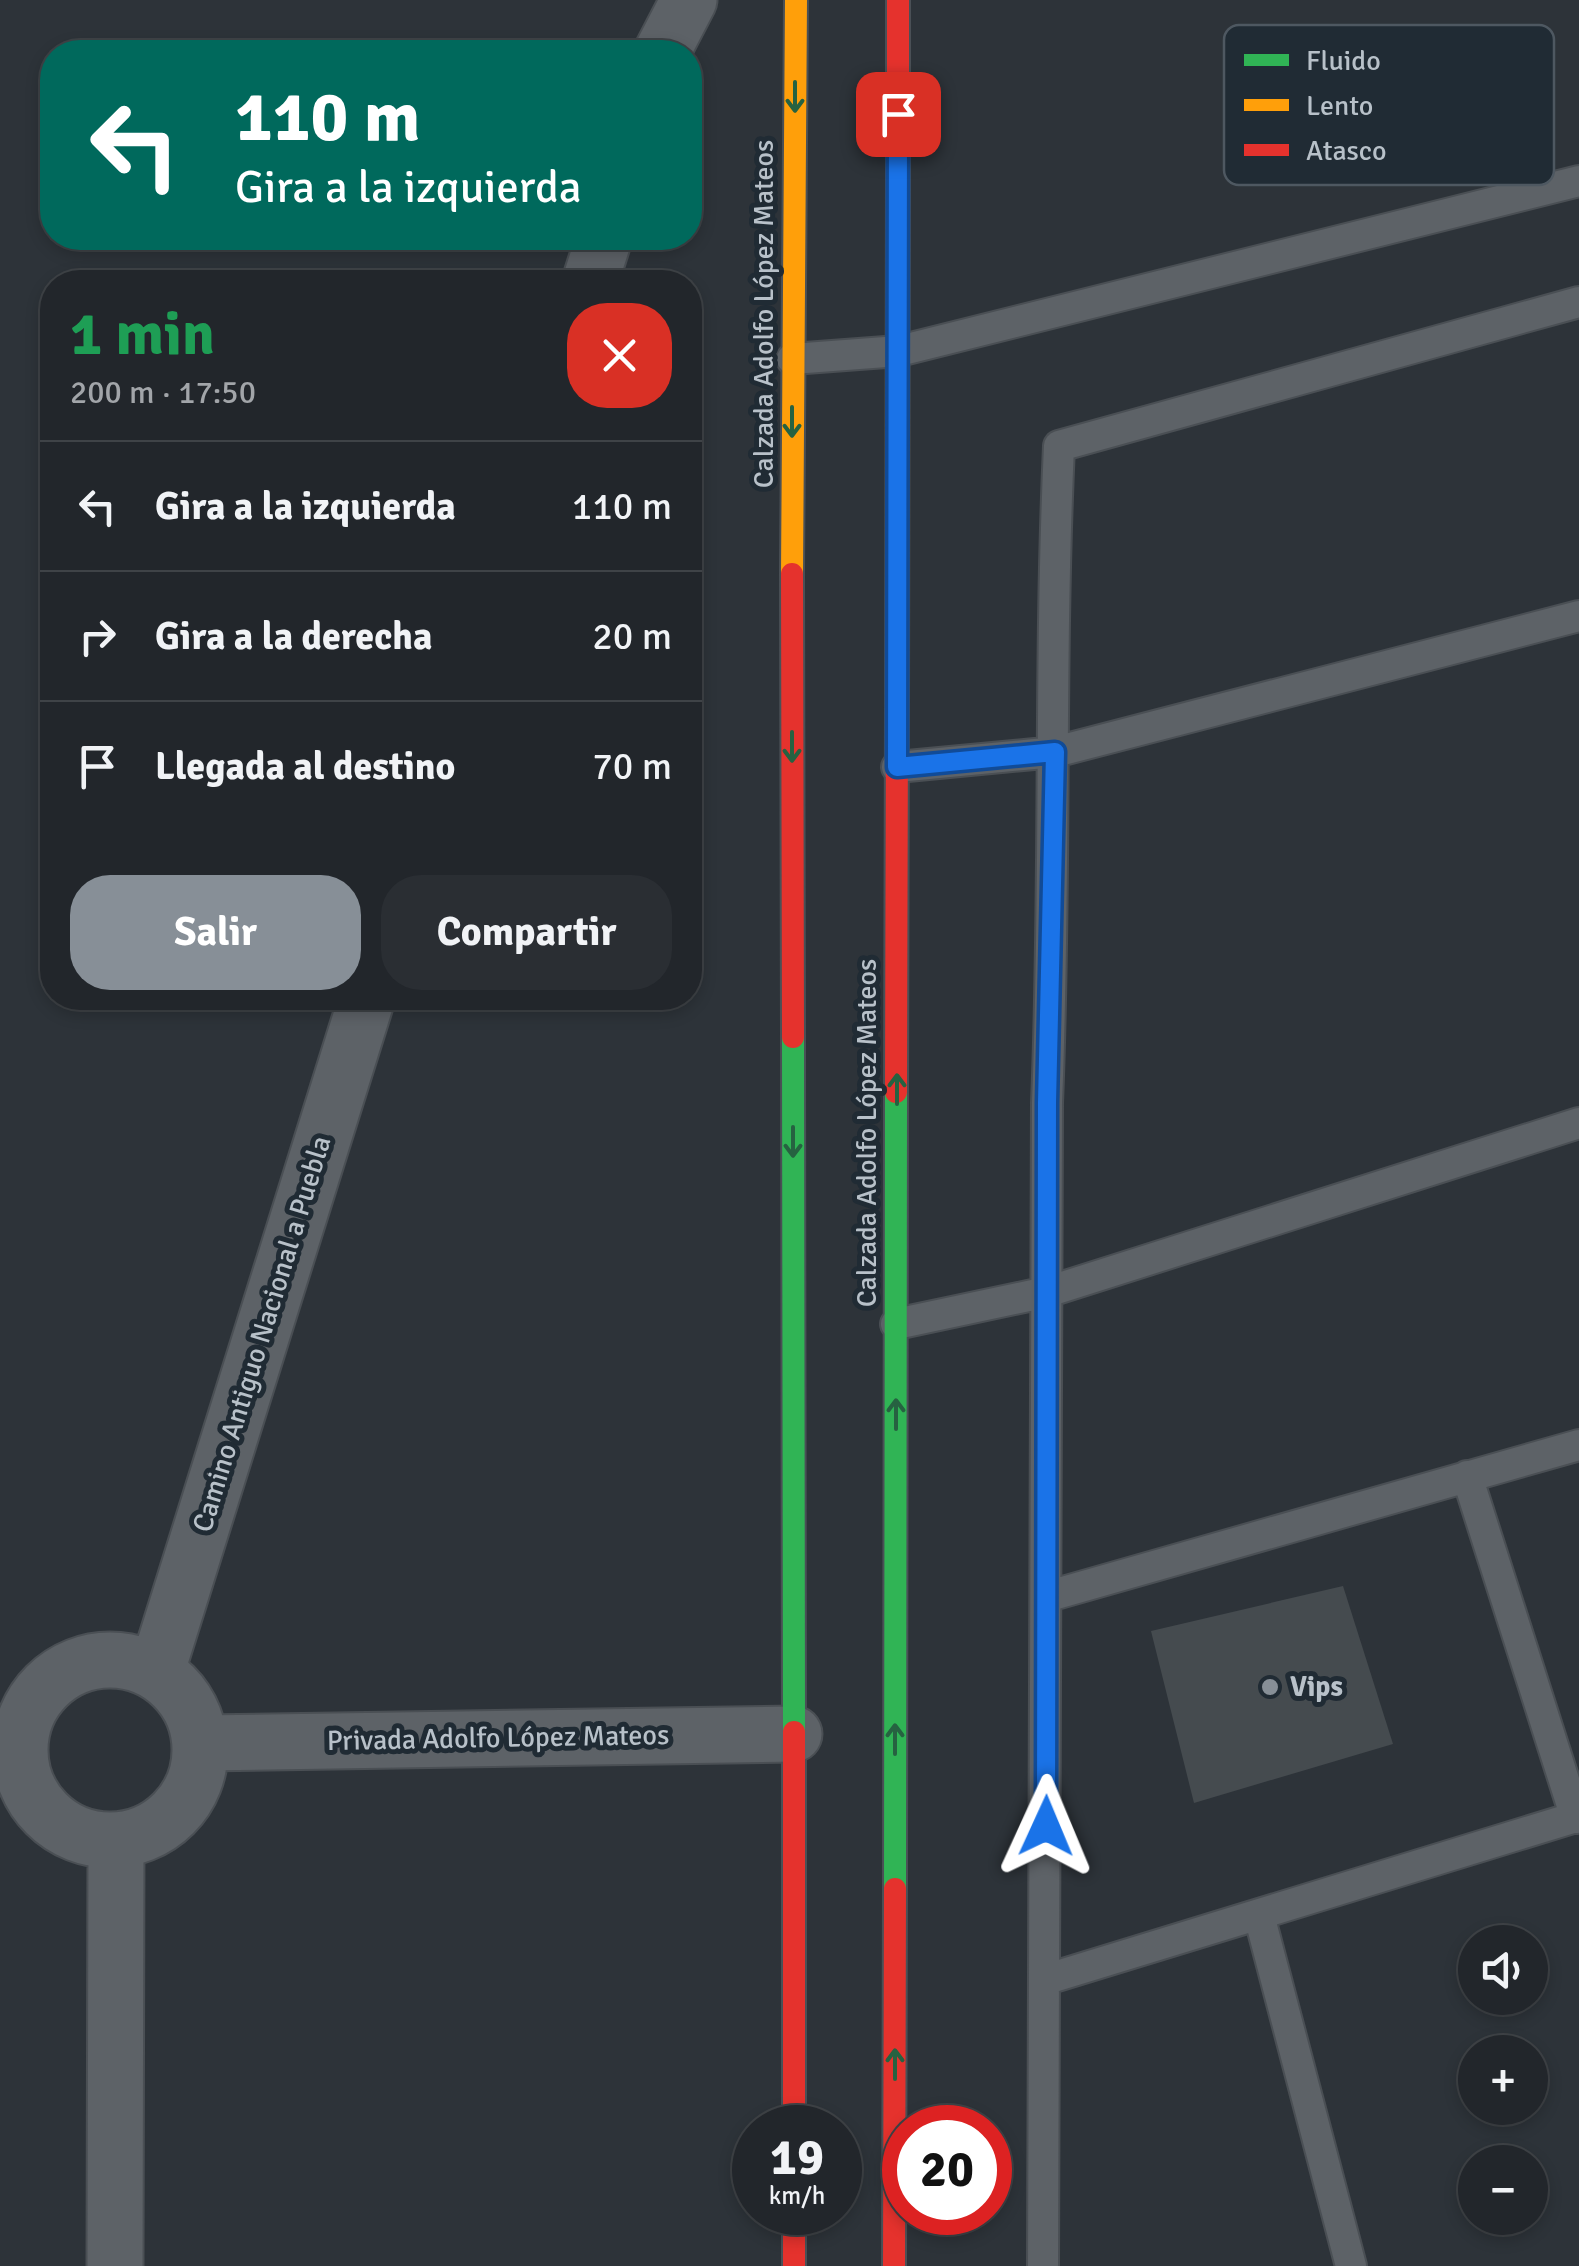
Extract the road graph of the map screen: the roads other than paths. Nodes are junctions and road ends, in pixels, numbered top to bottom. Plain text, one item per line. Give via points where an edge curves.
1 (689, 0) edge
2 (796, 0) edge
3 (898, 0) edge
4 (668, 40) edge
5 (1579, 181) edge
6 (1579, 302) edge
7 (899, 351) junction
8 (792, 359) junction
9 (1579, 616) edge
10 (1055, 752) junction
11 (897, 767) junction
12 (363, 1010) edge
13 (1579, 1123) edge
14 (1046, 1292) junction
15 (896, 1324) junction
16 (1579, 1446) edge
17 (1467, 1476) junction
18 (1048, 1596) junction
19 (157, 1670) junction
20 (794, 1734) junction
21 (202, 1743) junction
22 (1577, 1817) edge
23 (116, 1842) junction
24 (1259, 1915) junction
25 (1044, 1980) junction
26 (794, 2105) edge
27 (794, 2235) edge
28 (115, 2266) edge
29 (794, 2266) edge
30 (894, 2266) edge
31 (1043, 2266) edge
32 (1352, 2266) edge

1 - 4 street
2 -> 8 main road, Calzada Adolfo López Mateos
3 - 7 main road, Calzada Adolfo López Mateos
5 - 7 lane
6 - 10 lane via 1059,446
7 - 8 lane
7 - 11 main road, Calzada Adolfo López Mateos
8 -> 20 main road, Calzada Adolfo López Mateos
9 - 10 lane
10 - 11 lane
10 - 14 lane
15 -> 11 main road, Calzada Adolfo López Mateos
12 - 19 street, Camino Antiguo Nacional a Puebla
13 - 14 lane
14 - 15 lane
14 - 18 lane
30 -> 15 main road, Calzada Adolfo López Mateos
16 - 17 lane
17 - 18 lane
17 - 22 lane
18 - 25 lane
19 - 21 street via 188,1701
19 - 23 street via 104,1657 59,1672 28,1709 18,1755 33,1800 69,1832
20 - 21 street, Privada Adolfo López Mateos
20 - 26 main road, Calzada Adolfo López Mateos
21 - 23 street via 193,1790 161,1826
22 - 24 lane
23 - 28 street
24 - 25 lane
24 - 32 lane
25 - 31 lane
27 - 29 main road

